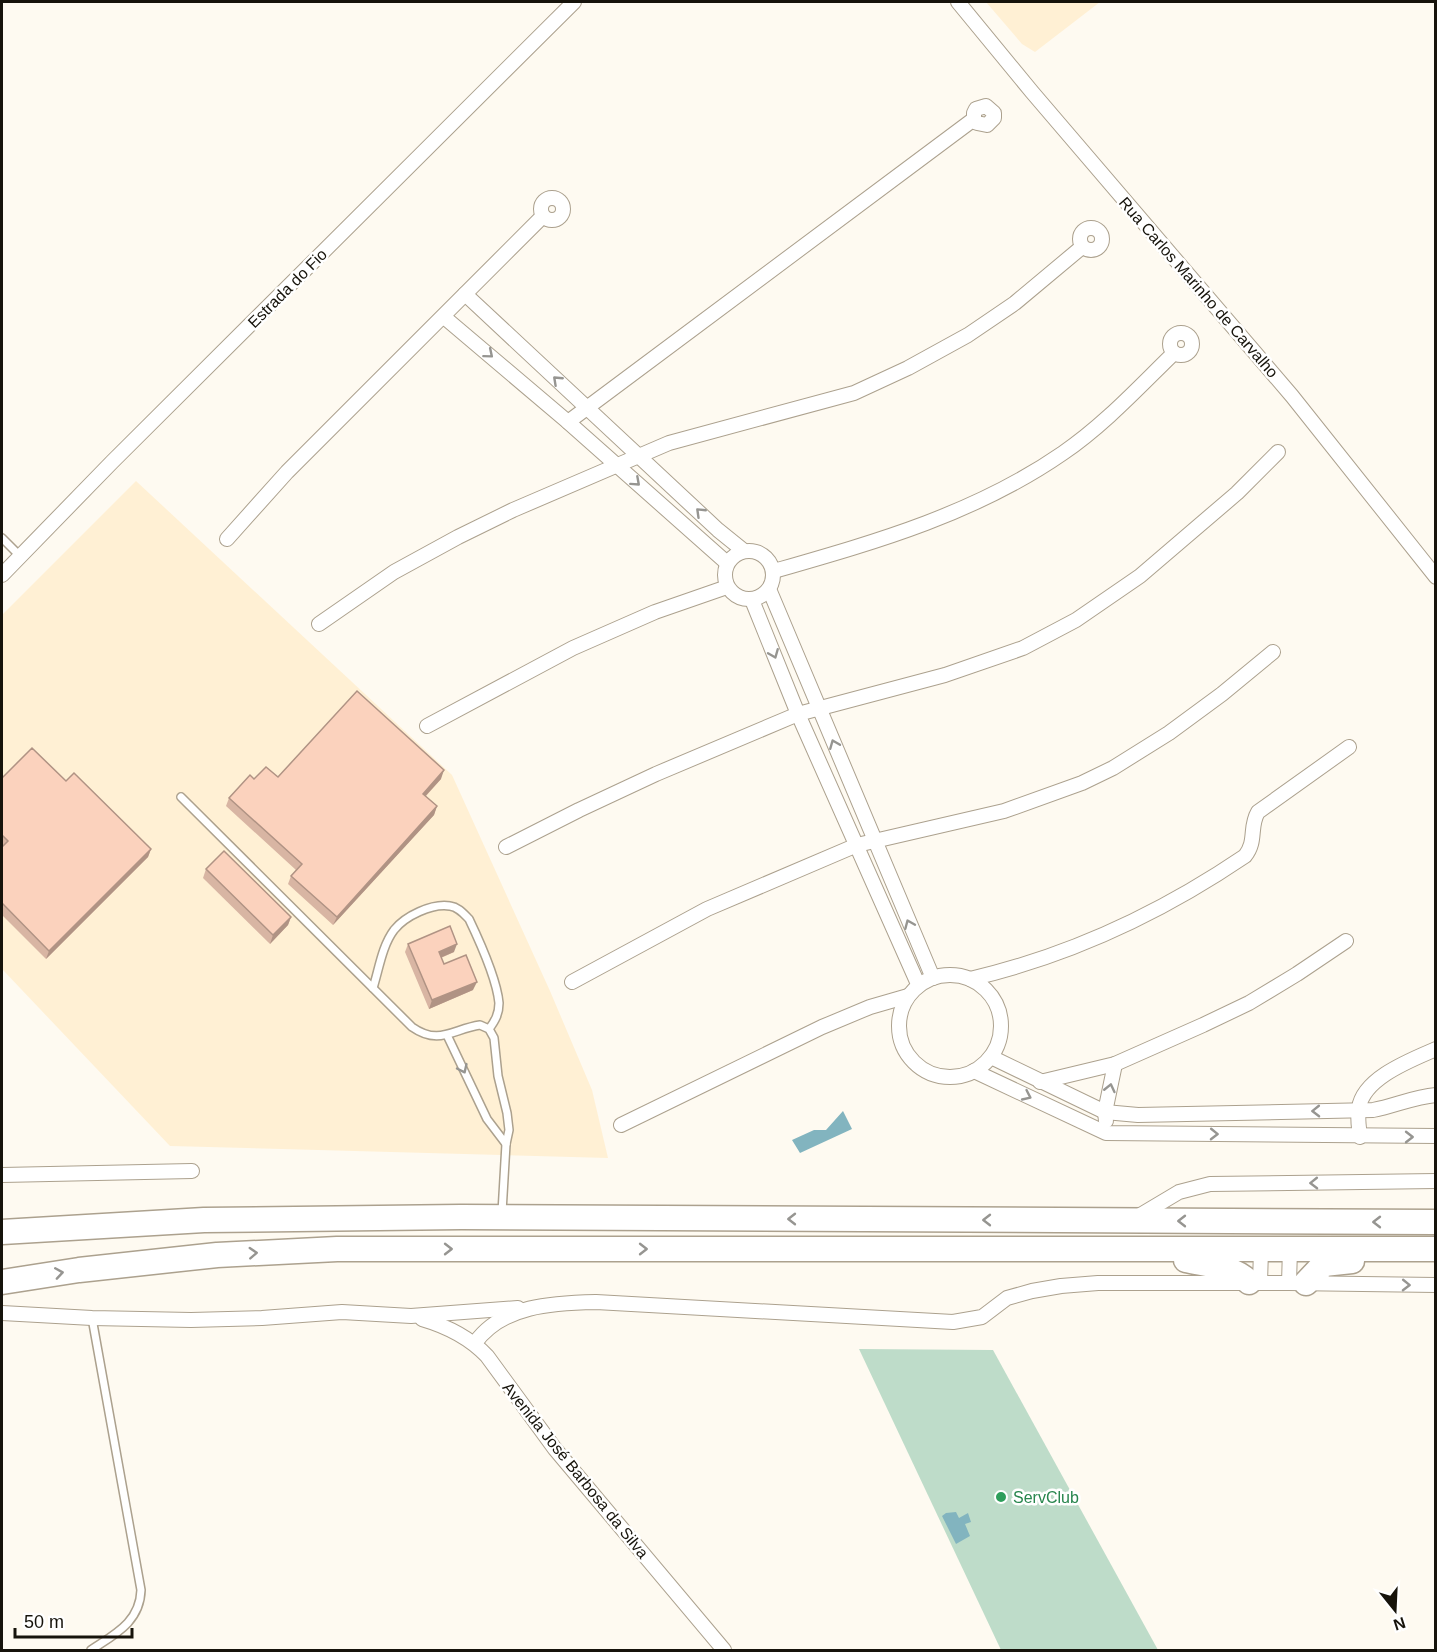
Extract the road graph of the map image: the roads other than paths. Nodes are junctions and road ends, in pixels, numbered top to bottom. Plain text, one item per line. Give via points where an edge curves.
1 (574, 2) edge
2 (958, 2) edge
3 (974, 119) dead end
4 (543, 216) dead end
5 (1082, 247) dead end
6 (465, 294) junction
7 (444, 316) junction
8 (1174, 353) dead end
9 (586, 407) junction
10 (568, 422) junction
11 (1278, 452) dead end
12 (640, 455) junction
13 (616, 465) junction
14 (2, 538) edge
15 (227, 539) dead end
16 (744, 551) junction
17 (20, 556) junction
18 (727, 563) junction
19 (774, 571) junction
20 (2, 575) edge
21 (1436, 577) edge
22 (727, 587) junction
23 (769, 590) junction
24 (752, 600) junction
25 (319, 624) dead end
26 (1273, 652) dead end
27 (819, 707) junction
28 (798, 714) junction
29 (427, 726) dead end
30 (1349, 747) dead end
31 (182, 797) dead end
32 (874, 841) junction
33 (857, 845) junction
34 (506, 847) dead end
35 (1346, 941) dead end
36 (933, 978) junction
37 (970, 979) junction
38 (572, 982) dead end
39 (918, 984) junction
40 (373, 988) junction
41 (908, 996) junction
42 (489, 1029) junction
43 (447, 1035) junction
44 (1436, 1048) edge
45 (991, 1057) junction
46 (1115, 1064) junction
47 (974, 1071) junction
48 (1040, 1082) junction
49 (1436, 1095) edge
50 (1358, 1110) junction
51 (1105, 1112) junction
52 (621, 1125) dead end
53 (1106, 1132) junction
54 (1436, 1136) edge
55 (1360, 1137) junction
56 (506, 1144) junction
57 (192, 1171) dead end
58 (2, 1175) edge
59 (1436, 1181) edge
60 (502, 1218) junction
61 (1131, 1221) junction
62 (1436, 1222) edge
63 (2, 1232) edge
64 (1160, 1248) junction
65 (1436, 1249) edge
66 (1261, 1250) junction
67 (1290, 1250) junction
68 (1436, 1260) edge
69 (2, 1282) edge
70 (1255, 1283) junction
71 (1297, 1283) junction
72 (1436, 1285) edge
73 (534, 1307) junction
74 (2, 1313) edge
75 (411, 1316) junction
76 (92, 1318) junction
77 (475, 1343) junction
78 (91, 1650) edge
79 (724, 1650) edge

1 - 17 street, Estrada do Fio
2 - 21 street, Rua Carlos Marinho de Carvalho via 1292,396
3 - 9 street
4 - 6 street
5 - 12 street via 1015,303 908,368 854,393 712,430
6 - 7 street
9 -> 6 street
7 -> 10 street
7 - 15 street via 287,472
8 - 19 street via 1102,424 1005,489 945,517
9 - 10 street
9 - 12 street
10 - 13 street
11 - 27 street via 1237,493 1140,576 1076,620 1023,648 945,675
12 - 13 street
16 -> 12 street
13 -> 18 street
13 - 25 street via 458,537 394,572
14 - 17 lane
16 - 18 street
16 - 19 street via 763,555
17 - 20 street, Estrada do Fio
18 - 22 street
19 - 23 street
22 - 24 street via 740,599
22 - 29 street via 655,612 573,648
23 - 24 street
23 - 27 street
24 -> 28 street
26 - 32 street via 1170,733 1082,783 1004,811
27 - 28 street
32 -> 27 street
28 - 33 street
28 - 34 street via 646,778
30 - 37 street via 1258,812 1250,850 1200,887 1082,945
31 - 40 lane
32 - 33 street
36 -> 32 street
33 - 38 street via 706,909
33 - 39 street
35 - 46 street via 1249,1003
36 - 37 street via 948,975
36 - 39 street
37 - 45 street via 989,992 998,1007 1002,1024
39 - 41 street
40 - 42 lane via 387,944 407,919 436,907 461,910 469,919 496,990 497,1017
40 - 43 lane via 412,1028 438,1037
41 - 47 street via 899,1019 899,1036 916,1065 930,1074 947,1077
41 - 52 street via 822,1027
42 - 43 lane via 480,1025
42 - 56 lane via 494,1038 507,1113
43 -> 56 lane via 487,1119
44 - 50 street via 1373,1083
45 - 47 street
45 - 48 street
46 - 48 street
51 -> 46 street
47 -> 53 street
48 - 51 street
49 - 50 street via 1408,1099 1385,1108
50 -> 51 street via 1138,1115
50 - 55 street
51 - 53 street
53 -> 55 street
55 -> 54 street
56 - 60 lane
57 - 58 street
59 -> 61 street via 1210,1184 1179,1192
61 -> 60 highway
60 - 63 highway via 204,1220
62 -> 61 highway
64 - 66 highway
69 -> 64 highway via 217,1255 337,1249
64 - 70 highway via 1174,1256 1229,1269
65 - 67 highway
66 - 67 highway
66 - 70 street
67 - 71 street
68 - 71 highway via 1329,1262
70 - 71 street
70 - 73 street via 1061,1286 1016,1295 982,1317 952,1322 596,1302
71 -> 72 street
73 - 75 street
73 - 77 street via 489,1327
74 - 76 street
75 - 76 street via 342,1312 191,1320
75 - 77 street, Avenida José Barbosa da Silva via 440,1324
76 - 78 lane via 141,1590 132,1620
77 - 79 street, Avenida José Barbosa da Silva via 555,1449

